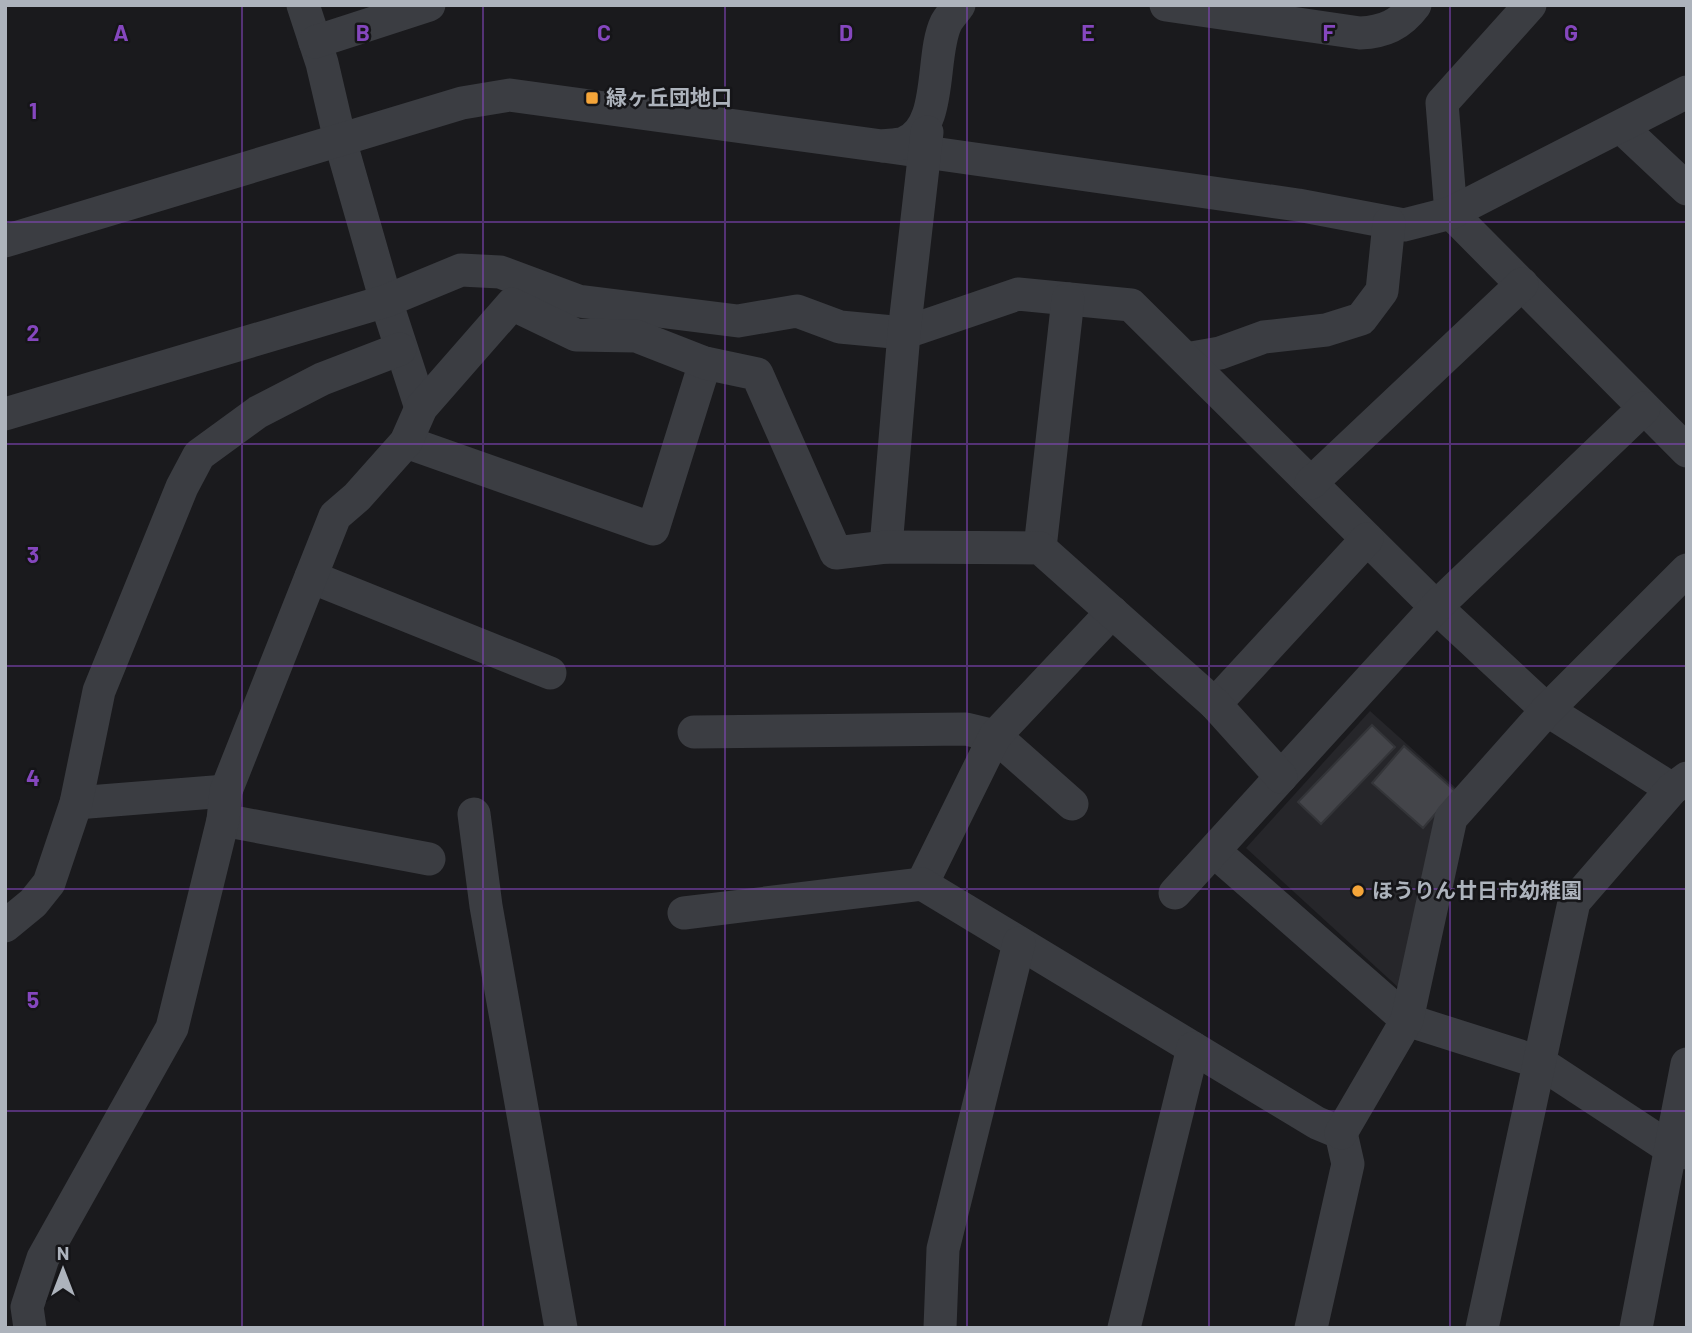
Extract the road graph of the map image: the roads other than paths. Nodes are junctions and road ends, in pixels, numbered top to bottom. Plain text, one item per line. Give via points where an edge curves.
1 (303, 5) edge
2 (429, 5) edge
3 (945, 5) edge
4 (959, 5) edge
5 (1415, 5) edge
6 (1530, 5) edge
7 (1181, 6) edge
8 (315, 42) junction
9 (940, 44) junction
10 (1687, 92) edge
11 (931, 109) junction
12 (1620, 127) junction
13 (340, 140) junction
14 (882, 146) junction
15 (924, 153) junction
16 (1687, 190) edge
17 (1451, 213) junction
18 (1389, 223) junction
19 (7, 236) edge
20 (1522, 284) junction
21 (1068, 299) junction
22 (386, 302) junction
23 (904, 333) junction
24 (400, 349) junction
25 (1186, 359) junction
26 (705, 363) junction
27 (421, 408) junction
28 (1644, 408) junction
29 (5, 414) edge
30 (1683, 441) edge
31 (405, 442) junction
32 (1311, 483) junction
33 (1367, 539) junction
34 (886, 547) junction
35 (1040, 548) junction
36 (1687, 570) edge
37 (312, 577) junction
38 (1436, 607) junction
39 (1112, 612) junction
40 (550, 673) dead end
41 (1215, 704) junction
42 (1547, 710) junction
43 (694, 732) dead end
44 (995, 736) junction
45 (1281, 777) junction
46 (1679, 784) edge
47 (76, 803) junction
48 (1072, 804) dead end
49 (224, 806) junction
50 (474, 814) dead end
51 (1215, 852) junction
52 (429, 859) dead end
53 (922, 884) junction
54 (1175, 893) dead end
55 (684, 913) dead end
56 (5, 926) edge
57 (1019, 943) junction
58 (1407, 1020) junction
59 (1193, 1048) junction
60 (1539, 1062) junction
61 (1687, 1064) edge
62 (1341, 1133) junction
63 (1679, 1151) edge
64 (30, 1328) edge
65 (561, 1328) edge
66 (940, 1328) edge
67 (1124, 1328) edge
68 (1311, 1328) edge
69 (1482, 1328) edge
70 (1636, 1328) edge

1 - 8 street
2 - 8 street
3 - 9 street
4 - 9 street via 946,23
5 - 7 street via 1395,25 1360,33
6 - 17 street via 1442,103
8 - 13 street
9 - 11 street
10 - 12 street
11 - 14 street via 922,130 904,143
11 - 15 street
12 - 16 street
12 - 17 street
13 - 14 street via 462,103 510,95
13 - 19 street
13 - 22 street
14 - 15 street
15 - 18 street via 1297,205
15 - 23 street
17 - 18 street via 1404,225
17 - 20 street
18 - 25 street via 1382,291 1361,319 1326,330 1264,337
20 - 28 street
20 - 32 street
21 - 23 street via 1018,294
21 - 25 street via 1131,305
21 - 35 street
22 - 23 street via 461,270 500,272 578,301 738,321 797,311 840,327
22 - 24 street
22 - 29 street
23 - 34 street
24 - 27 street
24 - 47 street via 322,379 258,412 199,455 99,691
25 - 32 street
26 - 27 street via 636,336 576,335 512,304
26 - 31 street via 653,530
26 - 34 street via 757,374 836,553
27 - 31 street
28 - 30 street
28 - 38 street
31 - 37 street via 335,516
32 - 33 street
33 - 38 street
33 - 41 street
34 - 35 street
35 - 39 street
36 - 42 street
37 - 40 street
37 - 49 street
38 - 42 street
38 - 45 street
39 - 41 street
39 - 44 street
41 - 45 street
42 - 46 street
42 - 58 street via 1451,818
43 - 44 street via 966,729
44 - 48 street
44 - 53 street
45 - 51 street
46 - 60 street via 1574,902
47 - 49 street
47 - 56 street via 49,883
49 - 52 street
49 - 64 street via 172,1028 43,1258 27,1307
50 - 65 street via 486,906
51 - 54 street
51 - 58 street
53 - 55 street
53 - 57 street
57 - 59 street
57 - 66 street via 943,1248
58 - 60 street
58 - 62 street
59 - 62 street
59 - 67 street
60 - 63 street
60 - 69 street
61 - 63 street
62 - 68 street via 1348,1164
63 - 70 street

